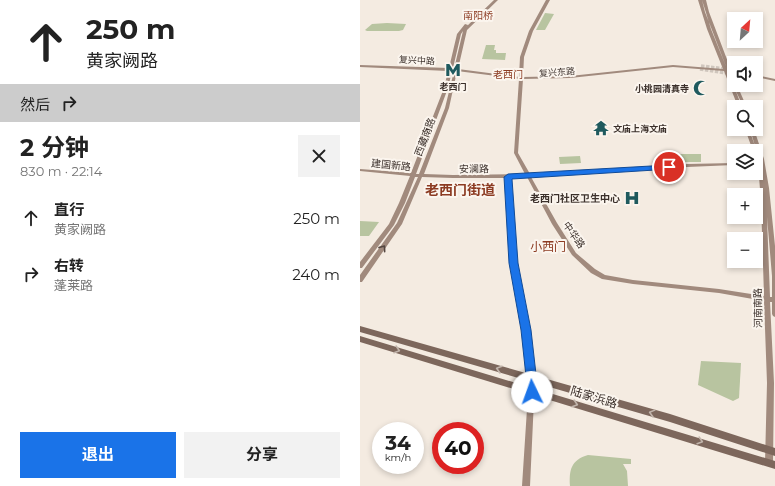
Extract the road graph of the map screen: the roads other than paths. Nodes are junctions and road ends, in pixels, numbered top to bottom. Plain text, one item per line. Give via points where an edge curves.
1 (492, 0) edge
2 (496, 0) edge
3 (548, 0) edge
4 (700, 0) edge
5 (704, 0) edge
6 (360, 65) edge
7 (727, 65) edge
8 (727, 66) edge
9 (700, 67) tunnel mouth
10 (450, 70) junction
11 (644, 70) junction
12 (456, 71) junction
13 (727, 71) edge
14 (763, 77) edge
15 (775, 79) edge
16 (520, 80) junction
17 (727, 164) edge
18 (360, 170) edge
19 (528, 175) junction
20 (412, 177) junction
21 (420, 177) junction
22 (508, 177) junction
23 (761, 180) edge
24 (360, 266) edge
25 (360, 280) edge
26 (772, 300) edge
27 (775, 314) edge
28 (360, 329) edge
29 (360, 339) edge
30 (532, 378) junction
31 (532, 392) junction
32 (772, 450) edge
33 (772, 464) edge
34 (526, 486) edge

1 - 10 main road, 西藏南路 via 461,30
2 - 12 main road, 西藏南路 via 465,30
3 - 16 main road, 中华路 via 531,31 522,57
4 - 8 main road
5 - 7 main road
6 - 10 main road, 复兴中路
9 - 11 main road, 复兴东路
10 - 12 main road, 复兴东路
10 - 20 main road, 西藏南路 via 441,103
11 - 13 main road, 复兴东路 via 687,68
11 - 16 main road, 复兴东路 via 571,79
12 - 16 main road, 复兴东路
12 - 21 main road, 西藏南路 via 447,108
14 - 15 main road
16 - 19 main road, 中华路 via 516,153
17 - 19 main road, 安澜路
18 - 20 main road, 建国新路
19 - 22 main road, 安澜路
19 - 26 main road, 中华路 via 574,254 604,277
20 - 21 main road, 建国新路
20 - 24 main road, 西藏南路 via 391,225
21 - 22 main road, 安澜路
25 -> 21 main road, 西藏南路 via 399,224
22 - 30 main road via 514,263
23 - 26 main road, 河南南路
26 - 27 main road, 河南南路
26 - 32 main road, 河南南路
30 -> 28 main road, 陆家浜路
29 -> 31 main road, 陆家浜路
30 - 31 main road
32 -> 30 main road, 陆家浜路
31 -> 33 main road, 陆家浜路
31 - 34 main road
32 - 33 main road, 河南南路

